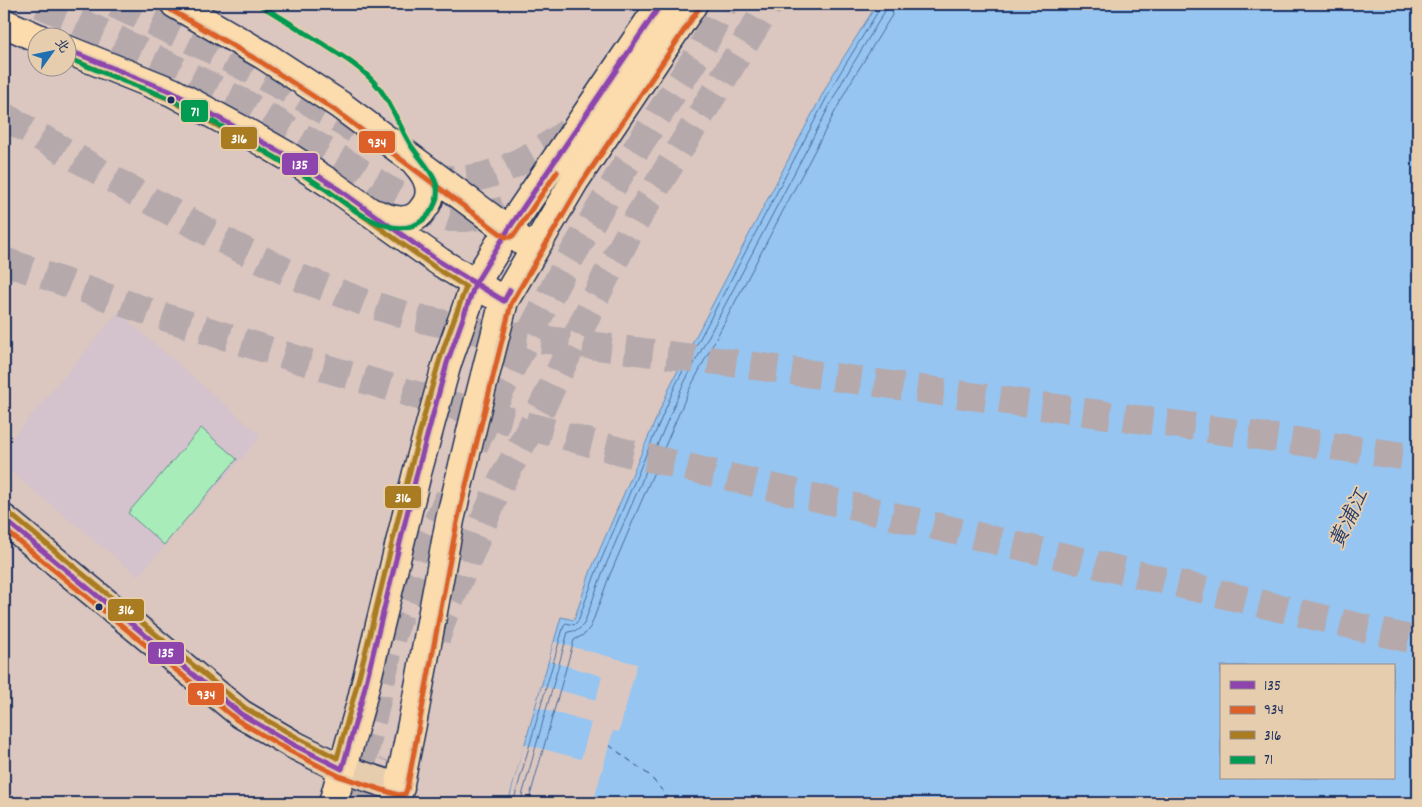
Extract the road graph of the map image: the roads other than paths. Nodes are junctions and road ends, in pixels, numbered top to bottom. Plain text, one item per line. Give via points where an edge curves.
1 (175, 4) edge
2 (661, 4) edge
3 (692, 4) edge
4 (4, 23) edge
5 (28, 34) edge
6 (78, 54) edge
7 (410, 156) junction
8 (373, 213) junction
9 (508, 230) junction
10 (534, 249) junction
11 (475, 284) junction
12 (504, 301) junction
13 (4, 518) edge
14 (342, 769) junction
15 (398, 796) edge
16 (333, 803) edge

1 - 7 main road via 265,56
2 - 9 main road
3 - 10 main road via 575,180
4 - 5 main road
6 - 8 main road via 190,101 289,157
7 - 8 main road via 421,168 430,188 426,206 412,219 392,220
7 - 9 main road
8 - 11 main road
9 - 10 main road
9 - 11 main road
10 - 12 main road
11 - 12 main road
11 - 14 main road via 447,363
12 - 15 main road via 450,520
13 - 14 street via 241,714
14 - 15 street
14 - 16 main road

